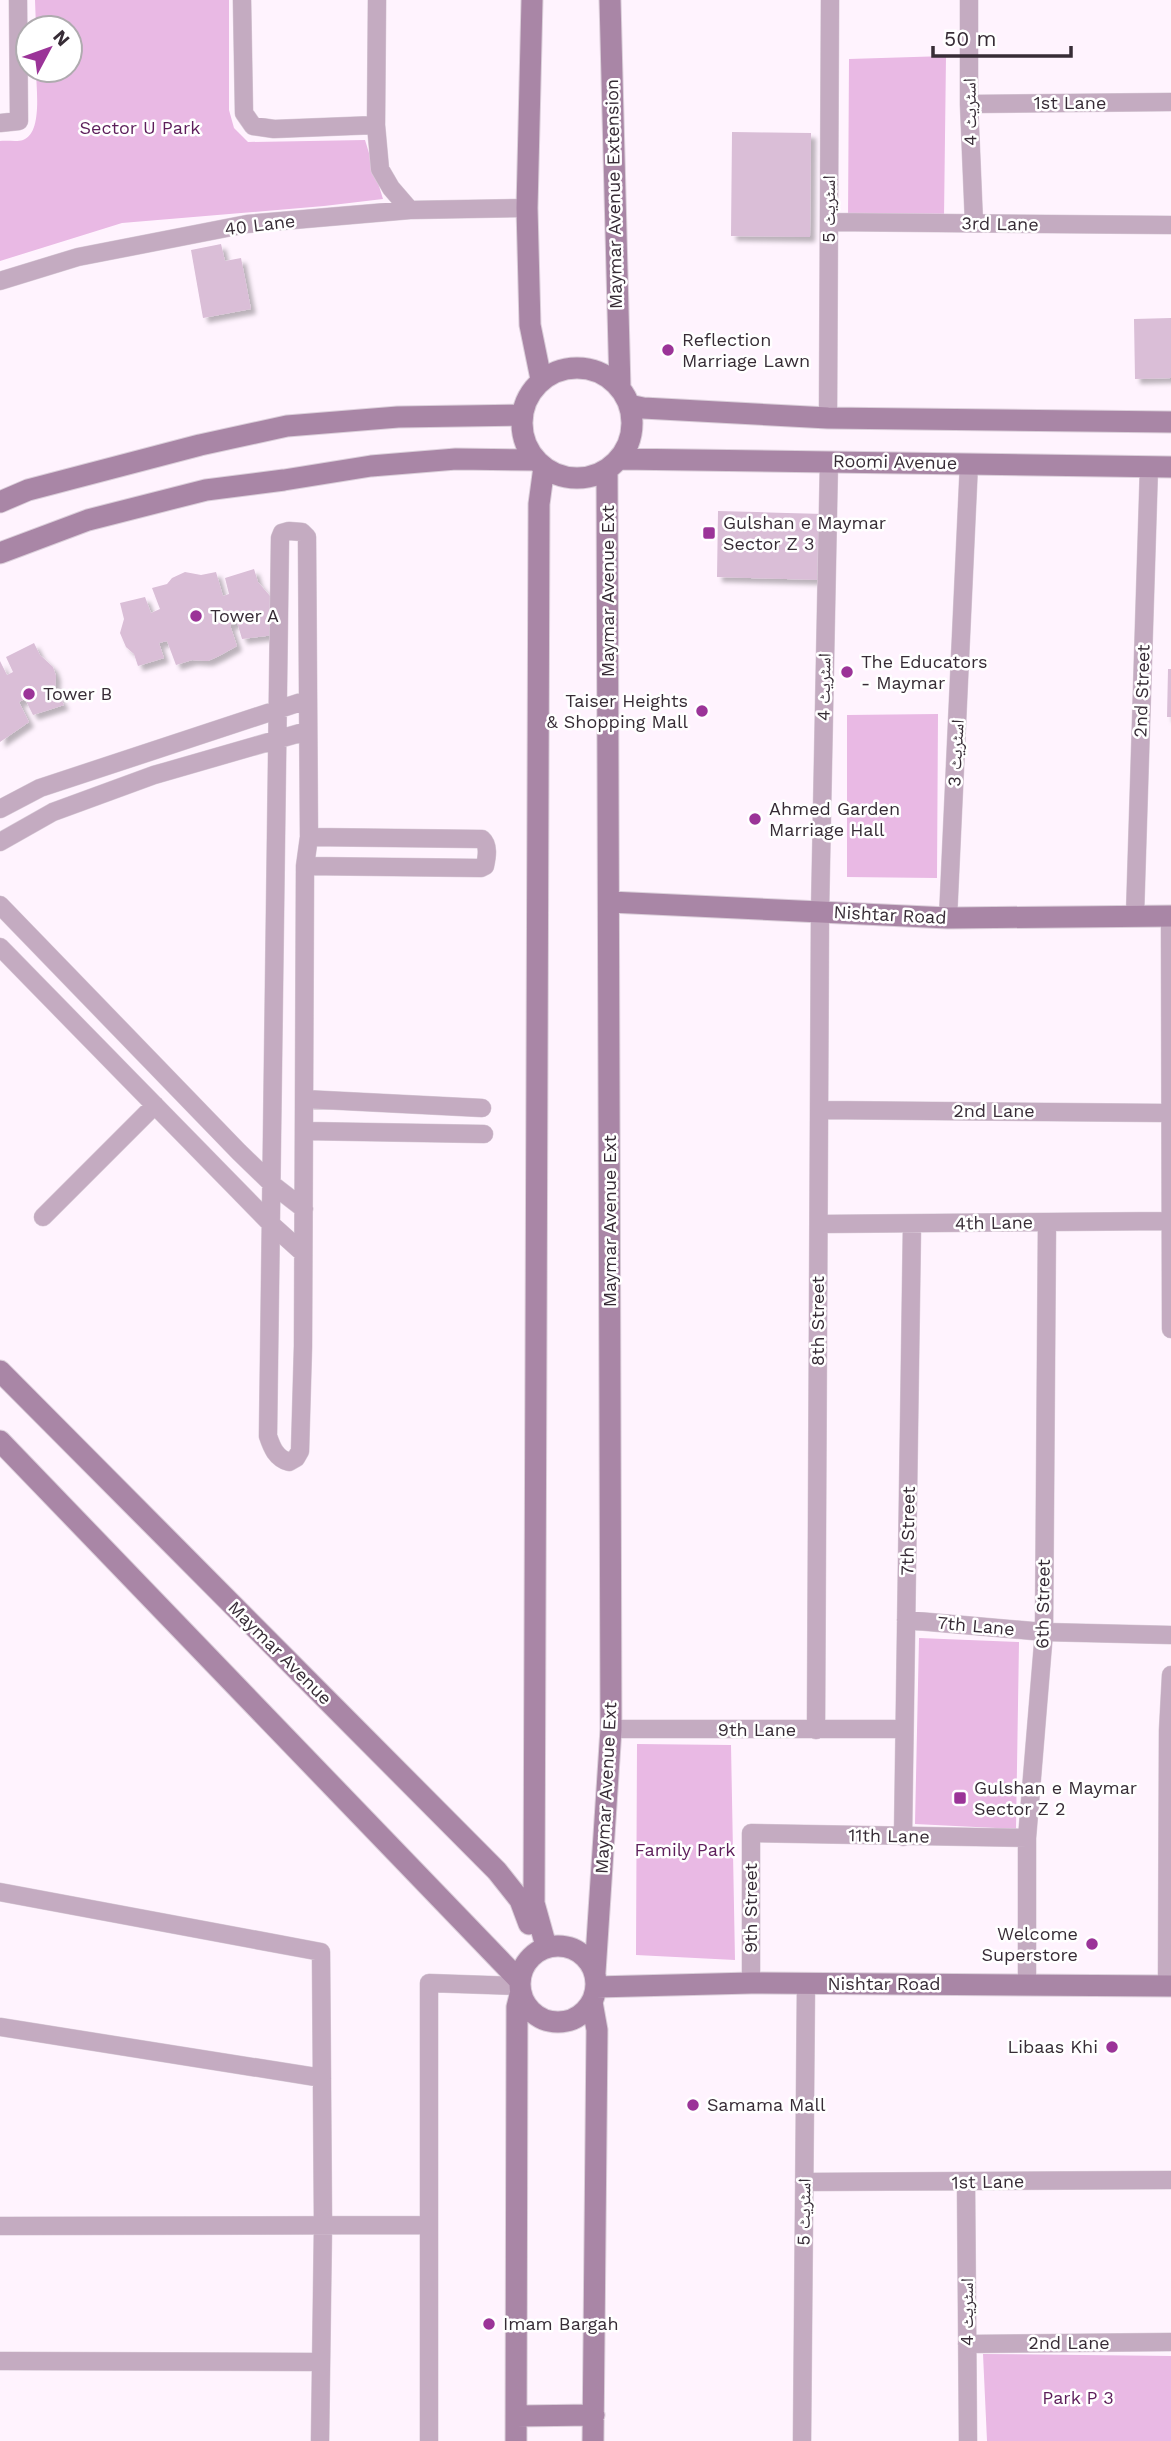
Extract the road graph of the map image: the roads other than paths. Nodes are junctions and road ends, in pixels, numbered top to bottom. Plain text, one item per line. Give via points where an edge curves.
1 (18, 0) edge
2 (242, 0) edge
3 (377, 0) edge
4 (532, 0) edge
5 (610, 0) edge
6 (830, 0) edge
7 (969, 0) edge
8 (1171, 102) edge
9 (969, 104) junction
10 (0, 123) edge
11 (376, 125) junction
12 (527, 208) junction
13 (410, 210) junction
14 (829, 222) junction
15 (974, 223) junction
16 (1171, 225) edge
17 (0, 281) edge
18 (541, 379) junction
19 (624, 396) junction
20 (522, 415) junction
21 (828, 418) junction
22 (1171, 422) edge
23 (829, 461) junction
24 (540, 463) junction
25 (969, 463) junction
26 (613, 464) junction
27 (1149, 467) junction
28 (1171, 467) edge
29 (0, 502) edge
30 (0, 553) edge
31 (307, 700) junction
32 (277, 711) junction
33 (307, 731) junction
34 (279, 738) junction
35 (0, 809) edge
36 (309, 837) junction
37 (0, 842) edge
38 (305, 866) junction
39 (610, 902) junction
40 (0, 905) edge
41 (820, 912) junction
42 (1136, 915) junction
43 (1170, 916) edge
44 (948, 918) junction
45 (0, 947) edge
46 (1170, 1059) edge
47 (304, 1099) junction
48 (155, 1105) junction
49 (482, 1108) dead end
50 (819, 1110) junction
51 (1170, 1113) edge
52 (304, 1131) junction
53 (484, 1134) dead end
54 (273, 1185) junction
55 (304, 1209) junction
56 (43, 1217) dead end
57 (1169, 1221) edge
58 (1047, 1222) junction
59 (819, 1224) junction
60 (912, 1224) junction
61 (272, 1225) junction
62 (302, 1252) junction
63 (1171, 1329) edge
64 (0, 1371) edge
65 (0, 1441) edge
66 (906, 1620) junction
67 (1044, 1632) junction
68 (1171, 1635) edge
69 (1171, 1675) edge
70 (611, 1729) junction
71 (904, 1729) junction
72 (816, 1730) junction
73 (1169, 1731) edge
74 (751, 1833) joint
75 (1169, 1836) edge
76 (903, 1837) junction
77 (1027, 1838) junction
78 (0, 1892) edge
79 (543, 1948) junction
80 (751, 1983) junction
81 (806, 1983) junction
82 (1027, 1984) junction
83 (1169, 1986) edge
84 (520, 1987) junction
85 (594, 1987) junction
86 (0, 2027) edge
87 (322, 2078) junction
88 (1171, 2180) edge
89 (804, 2182) junction
90 (966, 2182) junction
91 (323, 2225) junction
92 (429, 2225) junction
93 (0, 2226) edge
94 (1171, 2342) edge
95 (967, 2344) junction
96 (0, 2361) edge
97 (321, 2362) junction
98 (594, 2415) junction
99 (516, 2416) junction
100 (320, 2441) edge
101 (429, 2441) edge
102 (516, 2441) edge
103 (593, 2441) edge
104 (802, 2441) edge
105 (968, 2441) edge

1 - 10 street via 19,121
2 - 11 street via 244,113 253,126
3 - 11 street
4 - 12 main road
5 - 19 main road, Maymar Avenue Extension
6 - 14 street, اسٹریٹ 5
7 - 9 street, اسٹریٹ 4
8 - 9 street, 1st Lane
9 - 15 street, اسٹریٹ 4
11 - 13 street via 380,169
12 - 13 street, 40 Lane
12 - 18 main road via 530,325
13 - 17 street, 40 Lane via 247,224 78,257
14 - 15 street, 3rd Lane
14 - 21 street, اسٹریٹ 5
15 - 16 street, 3rd Lane
18 - 19 main road via 561,369 582,368 603,374
18 - 20 main road via 528,396
19 - 21 main road via 643,408
19 - 26 main road via 632,424 629,442
20 - 24 main road via 524,439
20 - 29 main road via 398,417 287,426 29,489
21 - 22 main road
23 - 25 main road, Roomi Avenue
23 - 26 main road, Roomi Avenue
23 - 41 street, اسٹریٹ 4
24 - 26 main road via 564,477 586,477
24 - 30 main road via 456,459 370,466 206,490 88,520
24 - 79 main road via 534,1902
25 - 27 main road, Roomi Avenue
25 - 44 street, اسٹریٹ 3
26 - 39 main road, Maymar Avenue Ext
27 - 28 main road, Roomi Avenue
27 - 42 street, 2nd Street
31 - 32 street
31 - 32 street via 307,537 289,531 280,538
31 - 33 street
32 - 34 street
32 - 35 street via 40,788
33 - 34 street
33 - 36 street
34 - 37 street via 66,807
34 - 54 street
36 - 38 street
36 - 38 street via 482,839 486,861 481,868
38 - 47 street
39 - 41 main road, Nishtar Road
39 - 70 main road, Maymar Avenue Ext
40 - 54 street
41 - 44 main road, Nishtar Road
41 - 50 street, 8th Street
42 - 43 main road, Nishtar Road
42 - 44 main road, Nishtar Road
43 - 46 street
45 - 48 street
46 - 51 street
47 - 49 street
47 - 52 street
48 - 56 street
48 - 61 street
50 - 51 street, 2nd Lane
50 - 59 street, 8th Street
51 - 57 street
52 - 53 street
52 - 55 street
54 - 55 street
54 - 61 street
55 - 62 street
57 - 58 street, 4th Lane
57 - 63 street
58 - 60 street, 4th Lane
58 - 67 street, 6th Street
59 - 60 street, 4th Lane
59 - 72 street, 8th Street
60 - 66 street, 7th Street
61 - 62 street
61 - 62 street via 268,1436 275,1454 289,1462 300,1451
64 - 79 main road, Maymar Avenue via 497,1871 520,1900
65 - 84 main road
66 - 67 street, 7th Lane
66 - 71 street, 7th Street
67 - 68 street, 7th Lane
67 - 77 street, 6th Street
69 - 73 street
70 - 72 street, 9th Lane
70 - 85 main road, Maymar Avenue Ext
71 - 72 street, 9th Lane
71 - 76 street, 7th Street
73 - 75 street
74 - 76 street, 11th Lane
74 - 80 street, 9th Street
75 - 83 street
76 - 77 street, 11th Lane
77 - 82 street, 6th Street
78 - 87 street via 321,1952
79 - 84 main road via 523,1965
79 - 85 main road via 561,1945 576,1949 588,1959
80 - 81 main road, Nishtar Road
80 - 85 main road, Nishtar Road
81 - 82 main road, Nishtar Road
81 - 89 street, اسٹریٹ 5
82 - 83 main road, Nishtar Road
84 - 85 main road via 528,2008 539,2018 554,2022 582,2014
84 - 92 street via 429,1983
84 - 99 main road
85 - 98 main road, Maymar Avenue Ext
86 - 87 street
87 - 91 street
88 - 90 street, 1st Lane
89 - 90 street, 1st Lane
89 - 104 street, اسٹریٹ 5
90 - 95 street, اسٹریٹ 4
91 - 92 street
91 - 93 street
91 - 97 street
92 - 101 street
94 - 95 street, 2nd Lane
95 - 105 street, اسٹریٹ 4
96 - 97 street
97 - 100 street
98 - 99 main road
98 - 103 main road, Maymar Avenue Ext
99 - 102 main road

